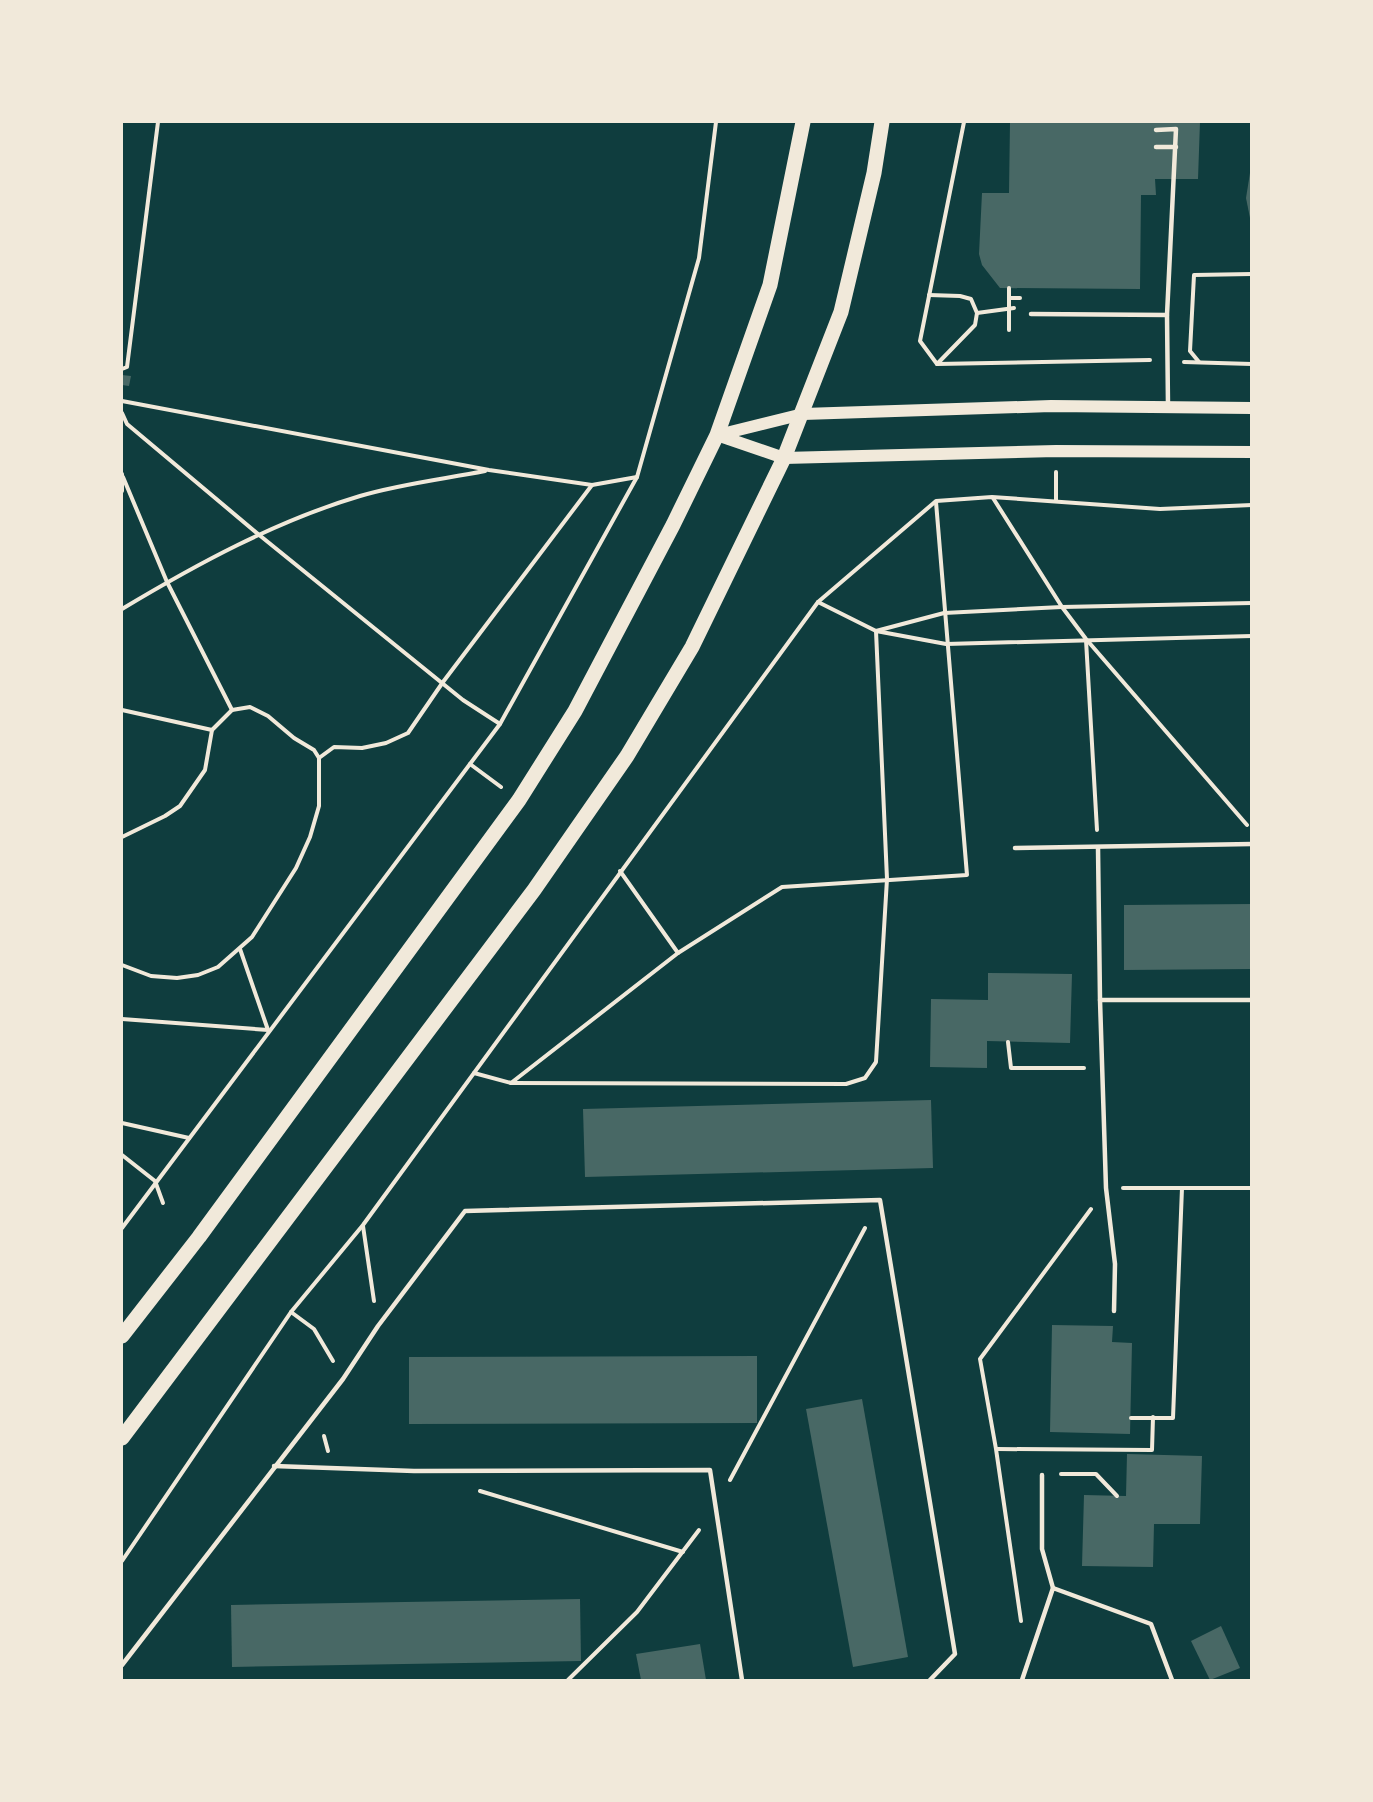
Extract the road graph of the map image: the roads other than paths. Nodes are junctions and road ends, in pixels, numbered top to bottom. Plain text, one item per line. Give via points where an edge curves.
1 (803, 122) edge
2 (882, 122) edge
3 (1156, 130) dead end
4 (1156, 147) dead end
5 (1176, 147) junction
6 (1031, 314) dead end
7 (1167, 315) junction
8 (1168, 406) junction
9 (1251, 408) edge
10 (803, 414) junction
11 (717, 435) junction
12 (1251, 452) edge
13 (784, 458) junction
14 (1251, 844) edge
15 (1098, 848) junction
16 (1015, 849) dead end
17 (1100, 1000) junction
18 (1251, 1000) edge
19 (1114, 1311) dead end
20 (122, 1336) edge
21 (122, 1438) edge
22 (274, 1466) junction
23 (1042, 1475) road end
24 (1053, 1588) junction
25 (122, 1665) edge
26 (742, 1680) edge
27 (930, 1680) edge
28 (1022, 1680) edge
29 (1172, 1680) edge

1 - 11 main road via 770,285
2 - 10 main road via 841,312
3 - 5 lane via 1176,129
4 - 5 lane
5 - 7 lane
6 - 7 lane
7 - 8 lane
8 - 9 main road
8 - 10 main road
10 - 11 main road
10 - 13 main road
11 - 13 main road
11 - 20 main road via 575,711 519,800
12 - 13 main road via 1056,451
13 - 21 main road via 692,646 627,756 534,890
14 - 15 lane
15 - 16 lane
15 - 17 lane
17 - 18 lane
17 - 19 lane via 1106,1188 1115,1264
22 - 25 lane
22 - 26 lane via 414,1471 710,1470
22 - 27 lane via 343,1379 465,1211 880,1200 955,1654
23 - 24 lane via 1042,1549
24 - 28 lane
24 - 29 lane via 1151,1624

